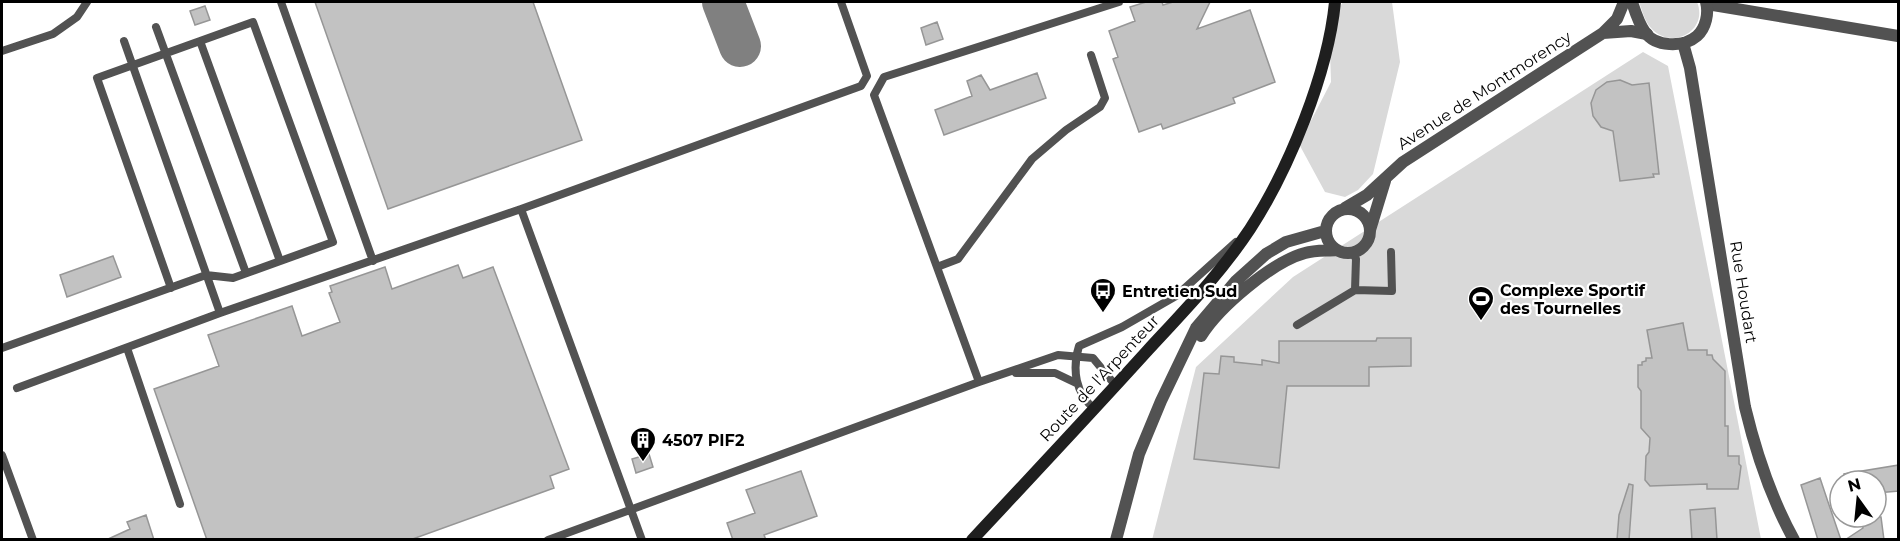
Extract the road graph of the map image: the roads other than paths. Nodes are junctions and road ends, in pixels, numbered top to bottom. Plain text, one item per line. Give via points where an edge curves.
1 (87, 2) edge
2 (281, 2) edge
3 (841, 2) edge
4 (1119, 2) edge
5 (1335, 2) edge
6 (1624, 2) edge
7 (1632, 2) edge
8 (1707, 3) edge
9 (156, 27) dead end
10 (1603, 33) junction
11 (1647, 34) junction
12 (1899, 36) edge
13 (124, 41) dead end
14 (200, 41) junction
15 (1683, 44) junction
16 (2, 51) edge
17 (166, 53) junction
18 (1091, 55) dead end
19 (133, 65) junction
20 (1386, 177) junction
21 (1345, 208) junction
22 (521, 209) junction
23 (1250, 230) junction
24 (1325, 231) junction
25 (1370, 231) junction
26 (1337, 250) junction
27 (1353, 252) junction
28 (1391, 252) dead end
29 (280, 261) junction
30 (373, 261) junction
31 (937, 267) junction
32 (246, 273) junction
33 (206, 275) junction
34 (171, 288) junction
35 (1355, 290) junction
36 (220, 313) junction
37 (1297, 325) dead end
38 (2, 348) edge
39 (127, 348) junction
40 (1076, 356) junction
41 (1009, 372) junction
42 (979, 382) junction
43 (1076, 384) junction
44 (1116, 386) junction
45 (17, 388) dead end
46 (1161, 401) junction
47 (1095, 409) junction
48 (2, 455) edge
49 (180, 504) dead end
50 (631, 509) junction
51 (33, 540) edge
52 (548, 540) edge
53 (642, 540) edge
54 (972, 540) edge
55 (1116, 540) edge
56 (1794, 540) edge

1 - 16 lane via 76,17 53,34
2 - 30 lane
3 - 22 lane via 867,76 861,86
4 - 31 lane via 884,77 873,95
5 - 23 main road, Route de l'Arpenteur via 1321,69 1304,122 1280,177
6 - 10 street, Avenue de Montmorency via 1617,19
7 - 11 street
8 - 12 street
8 - 15 street via 1705,24 1696,37
9 - 17 lane
10 - 11 street, Avenue de Montmorency
10 - 20 street, Avenue de Montmorency via 1403,162
11 - 15 street, Avenue de Montmorency via 1662,43
13 - 19 lane
14 - 17 lane
14 - 29 lane
14 - 29 lane via 253,22 333,242
15 - 56 street, Rue Houdart via 1745,407 1768,483
17 - 19 lane
17 - 32 lane
18 - 31 lane via 1105,98 1100,106 1032,159 958,259
19 - 33 lane
19 - 34 lane via 97,78
20 - 21 street, Avenue de Montmorency
20 - 25 street
21 - 24 street via 1331,216
21 - 25 street via 1361,213 1368,220
22 - 30 lane
22 - 50 lane
23 - 40 lane via 1176,296 1079,346
23 - 44 main road, Route de l'Arpenteur via 1204,289
24 - 26 street
24 - 46 street via 1286,242 1236,281 1196,328
25 - 27 street via 1365,246
26 - 27 street
26 - 46 street via 1306,252 1278,264 1241,292 1205,330
27 - 35 lane
28 - 35 lane via 1392,291
29 - 32 lane
30 - 36 lane
31 - 42 lane
32 - 33 lane via 233,278
33 - 34 lane
33 - 36 lane
34 - 38 lane
35 - 37 lane
36 - 39 lane
39 - 45 lane
39 - 49 lane
40 - 41 lane via 1058,356
40 - 43 lane
40 - 44 lane via 1093,358
41 - 42 lane
41 - 43 lane via 1055,373
42 - 50 lane
43 - 47 lane
44 - 47 main road, Route de l'Arpenteur
46 - 55 street via 1139,454
47 - 54 main road, Route de l'Arpenteur
48 - 51 lane
50 - 52 lane
50 - 53 lane

